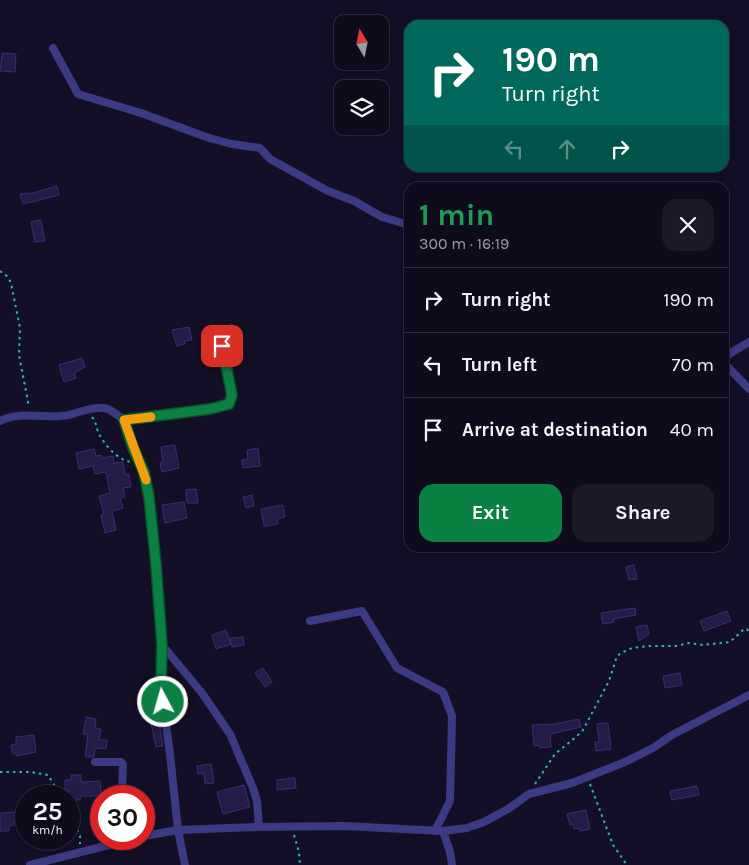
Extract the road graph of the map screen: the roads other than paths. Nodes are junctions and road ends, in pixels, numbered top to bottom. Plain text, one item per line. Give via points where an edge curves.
1 (53, 48) dead end
2 (404, 224) edge
3 (749, 342) edge
4 (222, 346) dead end
5 (729, 354) edge
6 (729, 368) edge
7 (749, 389) edge
8 (124, 420) junction
9 (0, 421) edge
10 (310, 621) dead end
11 (162, 645) junction
12 (749, 694) edge
13 (95, 762) dead end
14 (122, 785) edge
15 (259, 826) junction
16 (178, 830) junction
17 (439, 831) junction
18 (155, 834) edge
19 (90, 850) edge
20 (46, 863) edge
21 (30, 865) edge
22 (184, 865) edge
23 (452, 865) edge

1 - 2 street via 78,94 209,138 260,148 270,160 382,217
3 - 5 street
4 - 8 street via 232,395 229,404
6 - 7 street
8 - 9 street via 106,408 99,408 61,416 17,416
8 - 11 street via 144,472 149,497
10 - 17 street via 362,611 397,668 443,692 452,716 450,801
11 - 15 street via 202,693 230,734 253,788
11 - 16 street via 161,687
12 - 17 street via 638,756 572,783 528,794 484,822 467,828
13 - 14 street via 121,762
15 - 16 street
15 - 17 street
16 - 18 street
16 - 22 street
17 - 23 street via 450,852
19 - 20 street
20 - 21 street

